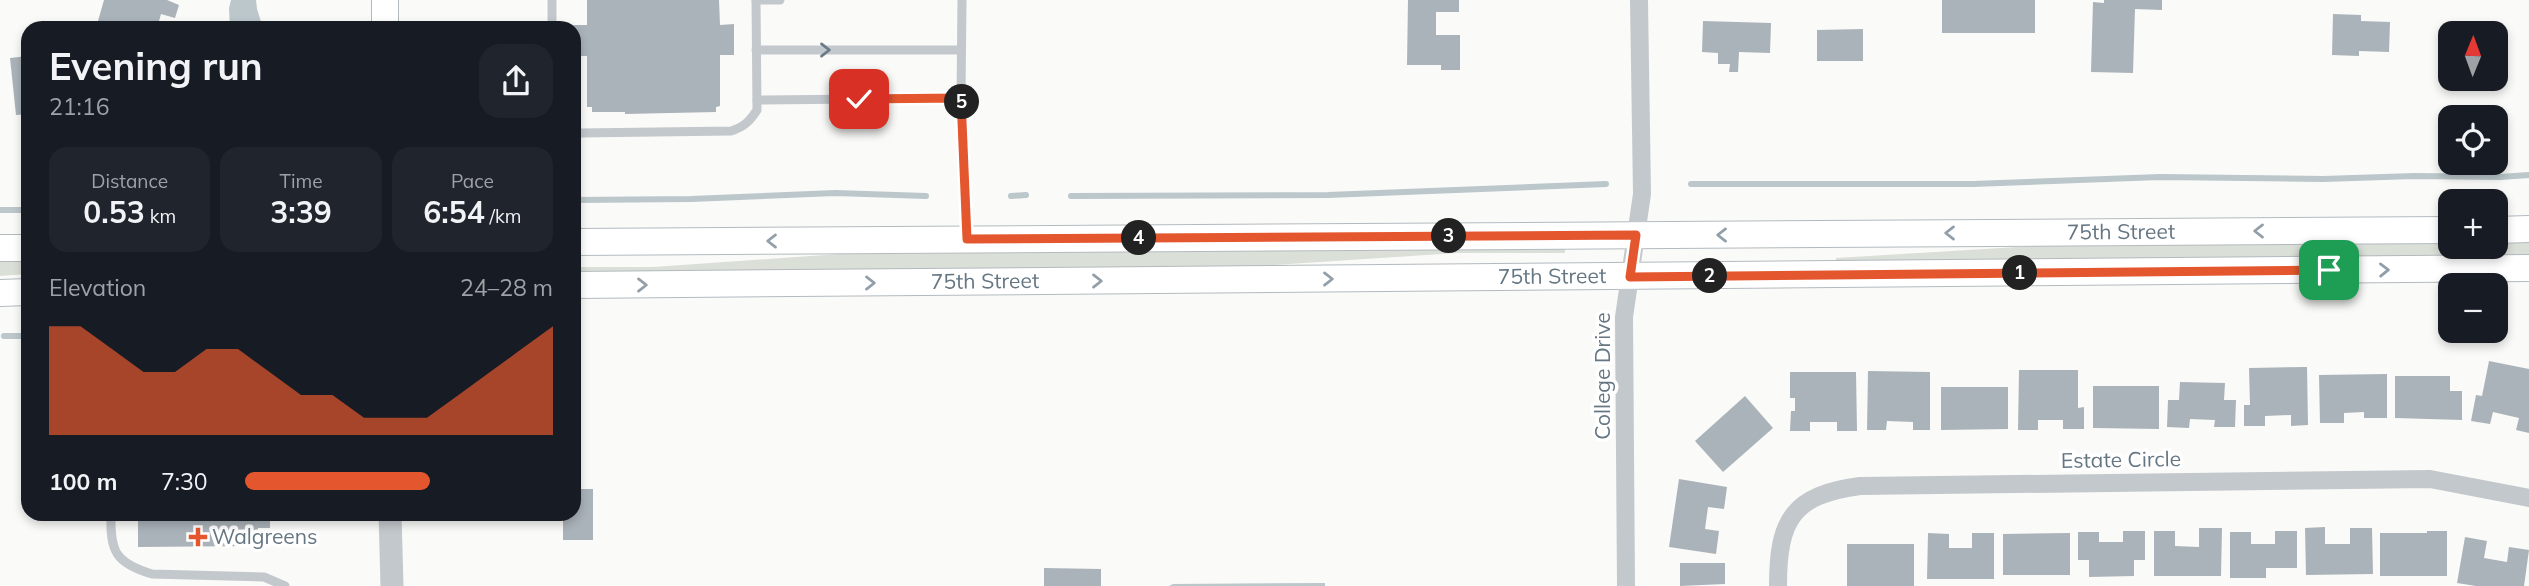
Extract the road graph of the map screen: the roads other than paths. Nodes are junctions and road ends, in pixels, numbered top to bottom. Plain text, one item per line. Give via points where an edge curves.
1 (385, 0) edge
2 (552, 0) edge
3 (756, 0) edge
4 (780, 0) edge
5 (962, 0) edge
6 (1639, 0) edge
7 (385, 21) edge
8 (552, 21) edge
9 (757, 50) junction
10 (961, 50) junction
11 (961, 98) junction
12 (757, 100) junction
13 (581, 131) edge
14 (2529, 229) edge
15 (2438, 230) edge
16 (2508, 230) edge
17 (1636, 235) junction
18 (967, 239) junction
19 (581, 243) edge
20 (0, 248) edge
21 (21, 248) edge
22 (2529, 268) edge
23 (1630, 277) junction
24 (581, 285) edge
25 (21, 292) edge
26 (0, 293) edge
27 (2529, 498) edge
28 (111, 521) edge
29 (390, 521) edge
30 (285, 586) edge
31 (391, 586) edge
32 (1626, 586) edge
33 (1778, 586) edge

1 - 7 main road
2 - 8 lane
3 - 4 lane
3 - 9 lane
5 - 10 lane
6 - 17 street, College Drive via 1642,194
9 -> 10 lane
9 - 12 lane
10 - 11 lane
11 - 12 lane
11 - 18 lane
12 - 13 lane via 750,121 731,131
14 - 16 main road
15 -> 17 main road, 75th Street
17 - 18 main road, 75th Street
17 - 23 street, College Drive
18 -> 19 main road, 75th Street
20 - 21 main road
23 -> 22 main road, 75th Street
24 -> 23 main road, 75th Street
23 - 32 street, College Drive via 1624,317
25 - 26 main road
27 - 33 street, Estate Circle via 2430,480 1860,486 1831,490 1798,508 1782,540
28 - 30 lane via 110,542 119,558 134,569 152,574 264,577
29 - 31 street

